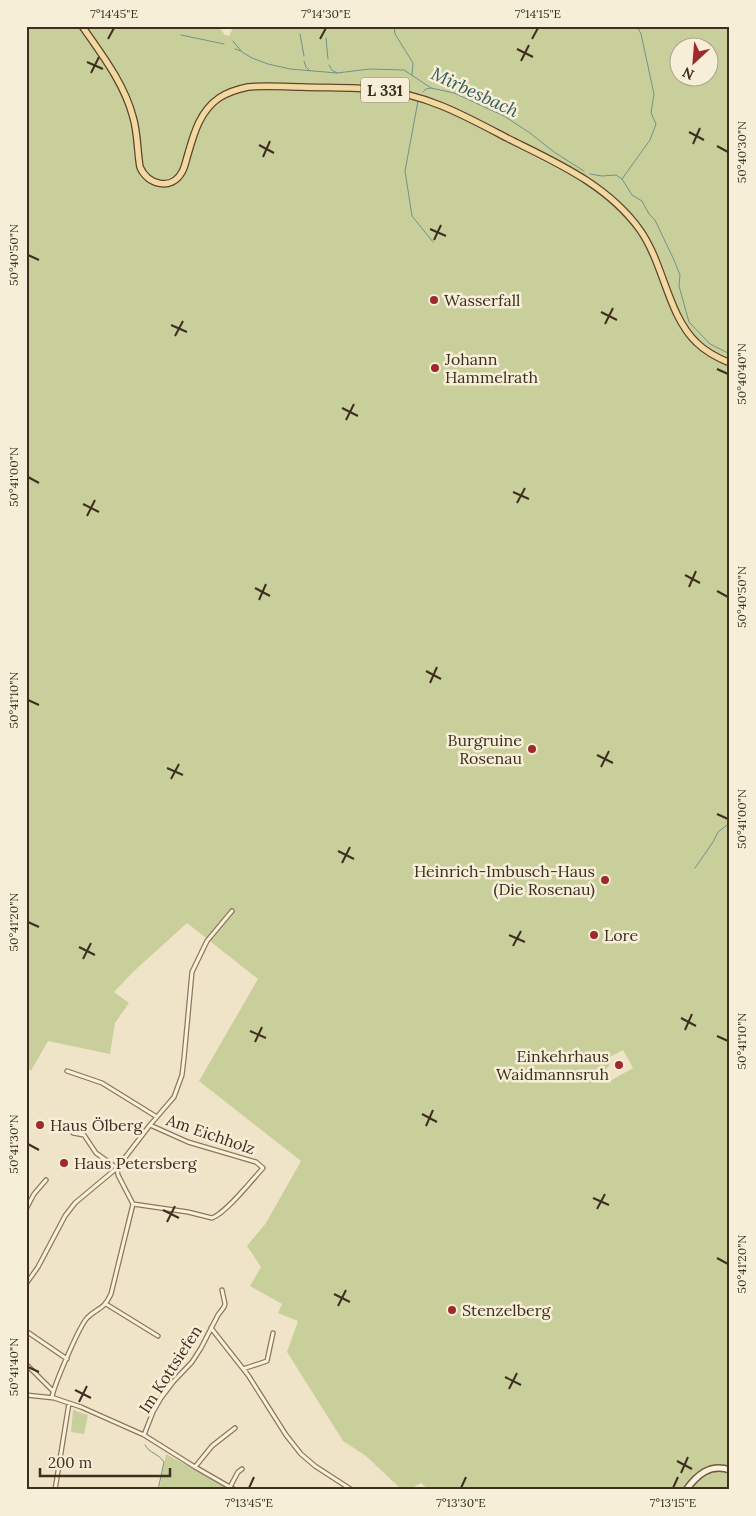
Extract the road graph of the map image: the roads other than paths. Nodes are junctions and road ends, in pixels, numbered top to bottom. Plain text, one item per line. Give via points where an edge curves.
1 (82, 26) edge
2 (730, 363) edge
3 (232, 912) dead end
4 (67, 1071) dead end
5 (157, 1117) junction
6 (150, 1125) junction
7 (73, 1133) dead end
8 (117, 1168) junction
9 (46, 1180) dead end
10 (133, 1204) junction
11 (26, 1209) edge
12 (26, 1284) edge
13 (222, 1290) dead end
14 (106, 1304) junction
15 (211, 1328) junction
16 (26, 1331) edge
17 (273, 1333) dead end
18 (158, 1336) dead end
19 (67, 1359) junction
20 (26, 1364) edge
21 (243, 1369) junction
22 (53, 1391) junction
23 (26, 1395) edge
24 (52, 1397) junction
25 (69, 1403) junction
26 (235, 1428) dead end
27 (144, 1435) junction
28 (195, 1467) junction
29 (242, 1468) dead end
30 (730, 1470) edge
31 (230, 1487) junction
32 (55, 1490) edge
33 (235, 1490) edge
34 (352, 1490) edge
35 (686, 1490) edge

1 - 2 main road, L 331 via 124,92 136,128 140,167 151,181 168,183 179,177 206,110 235,90 256,86 368,89 425,99 467,117 582,177 615,201 649,244 686,331 704,349
3 - 5 street via 207,941 192,972 182,1075 174,1097
4 - 5 street via 102,1083
5 - 6 street
6 - 8 street
6 - 10 street, Am Eichholz via 188,1142 256,1162 263,1168 216,1217
7 - 8 street via 84,1135 96,1153
8 - 10 street
8 - 12 street via 75,1203
9 - 11 street
10 - 14 street
13 - 15 street, Im Kottsiefen via 225,1304
14 - 18 street
14 - 19 street via 86,1319
15 - 21 street
15 - 27 street, Im Kottsiefen via 192,1362 152,1412
16 - 19 street
17 - 21 street via 267,1361
19 - 22 street
20 - 22 street
21 - 34 street via 301,1454
22 - 24 street
23 - 24 street
24 - 25 street
25 - 27 street
25 - 32 street
26 - 28 street via 212,1446
27 - 28 street
28 - 31 street
29 - 31 street
30 - 35 main road via 706,1470
31 - 33 street

